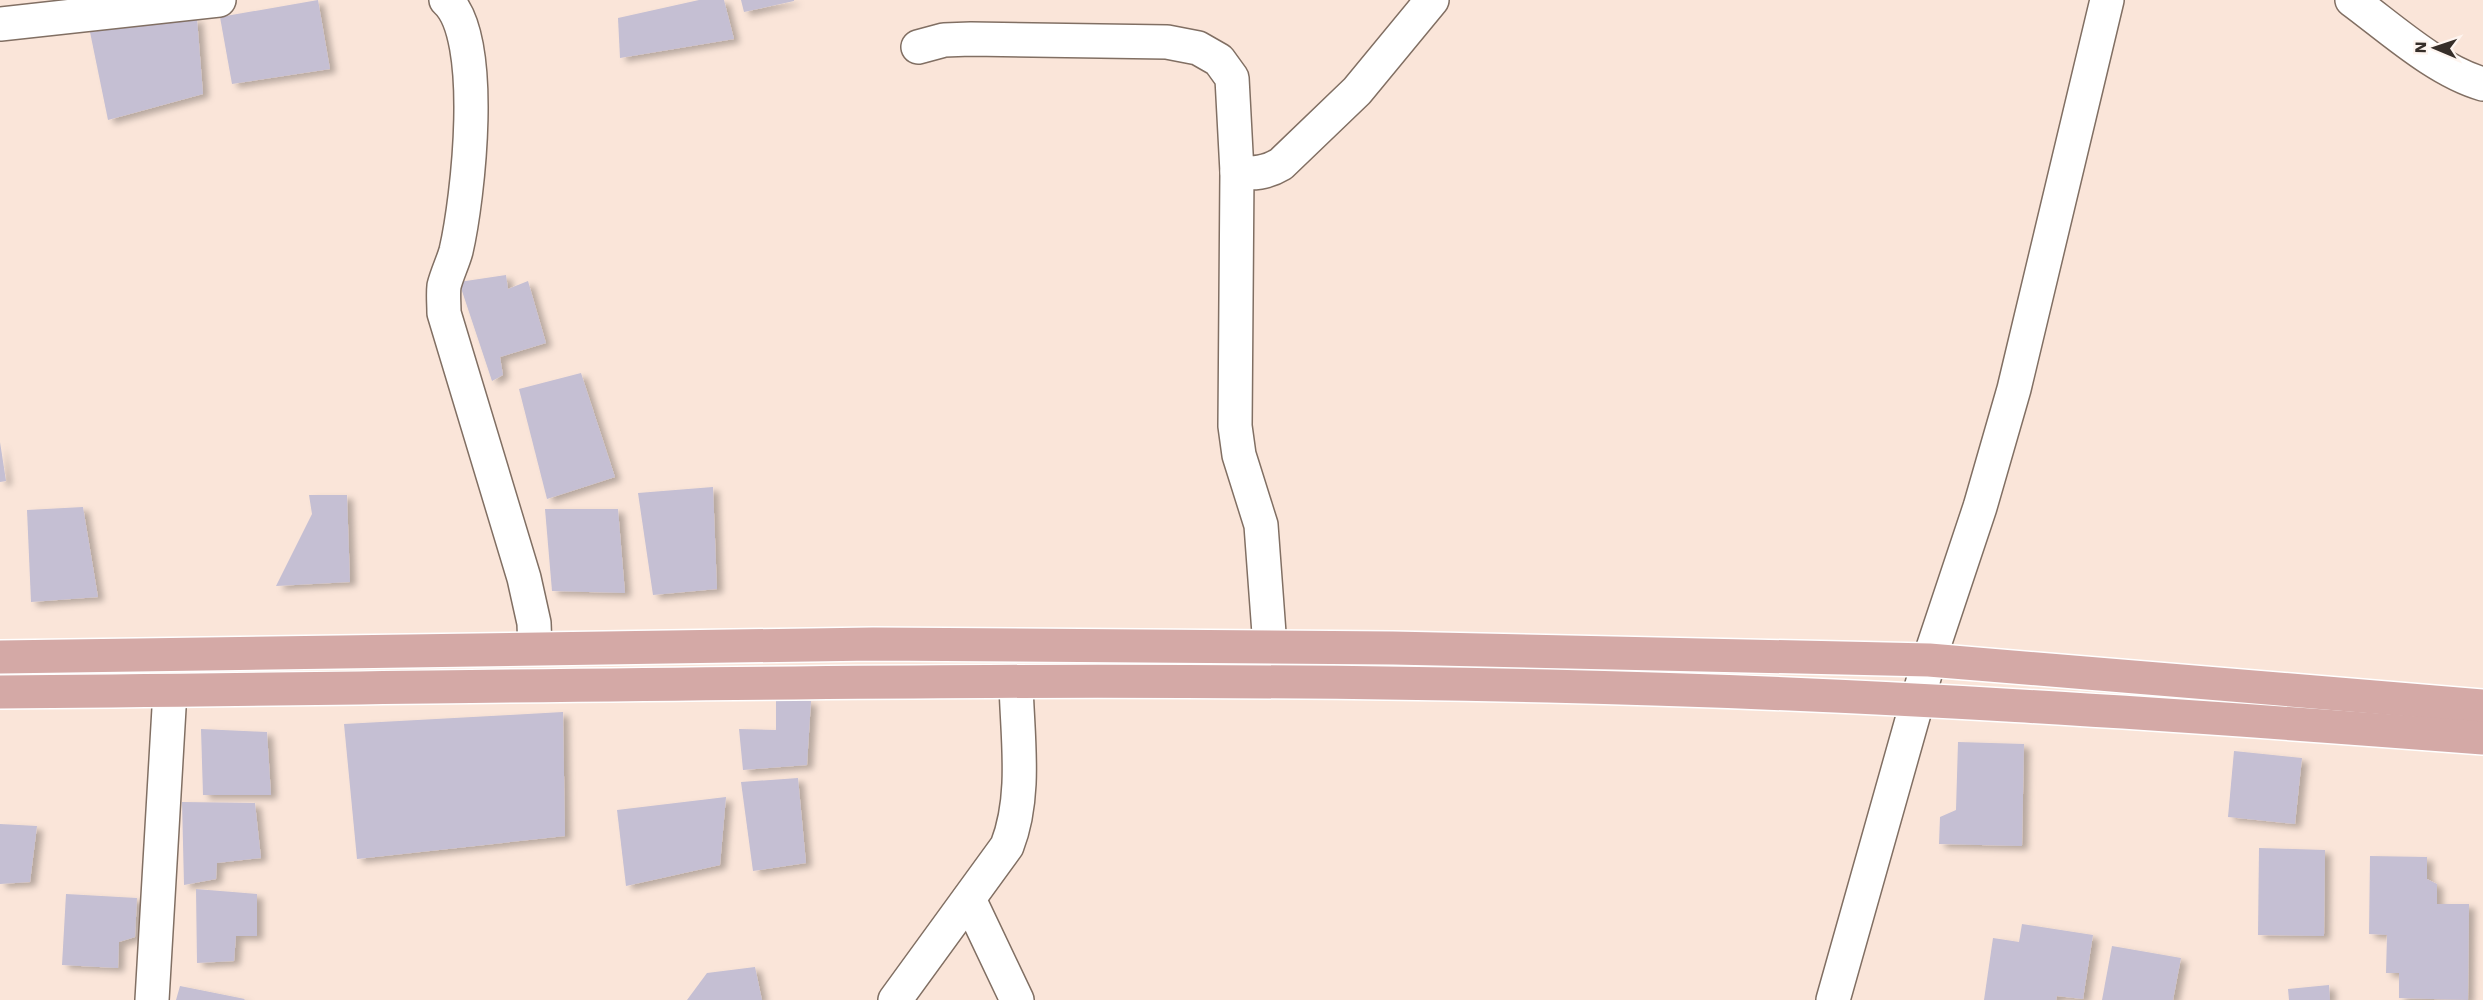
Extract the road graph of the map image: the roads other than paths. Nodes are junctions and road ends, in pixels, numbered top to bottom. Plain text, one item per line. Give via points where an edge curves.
1 (219, 0) edge
2 (446, 0) edge
3 (1432, 0) edge
4 (2107, 0) edge
5 (2352, 0) edge
6 (0, 24) edge
7 (918, 47) dead end
8 (2483, 84) edge
9 (1237, 172) junction
10 (1270, 647) junction
11 (535, 649) junction
12 (0, 657) edge
13 (1929, 660) junction
14 (1016, 682) junction
15 (170, 691) junction
16 (0, 692) edge
17 (1920, 698) junction
18 (2483, 706) edge
19 (2483, 738) edge
20 (969, 898) junction
21 (152, 1000) edge
22 (895, 1000) edge
23 (1017, 1000) edge
24 (1833, 1000) edge

1 - 6 street
2 - 11 street via 455,8 468,52 471,118 464,200 456,251 444,287 444,313 525,578
3 - 9 street via 1357,90 1281,164 1255,174
4 - 13 street via 2014,389
5 - 8 street via 2448,69
7 - 9 street via 944,40 971,39 1167,42 1198,48 1219,60 1232,78
9 - 10 street via 1235,426 1239,455 1261,525
10 - 11 main road via 873,644
10 - 13 main road
11 - 12 main road
13 - 17 street
13 - 18 main road
14 - 15 main road
14 - 17 main road via 1546,686
14 - 20 street via 1019,790 1015,826 1007,846
15 - 16 main road
15 - 21 street
17 - 19 main road
17 - 24 street
20 - 22 street
20 - 23 street

